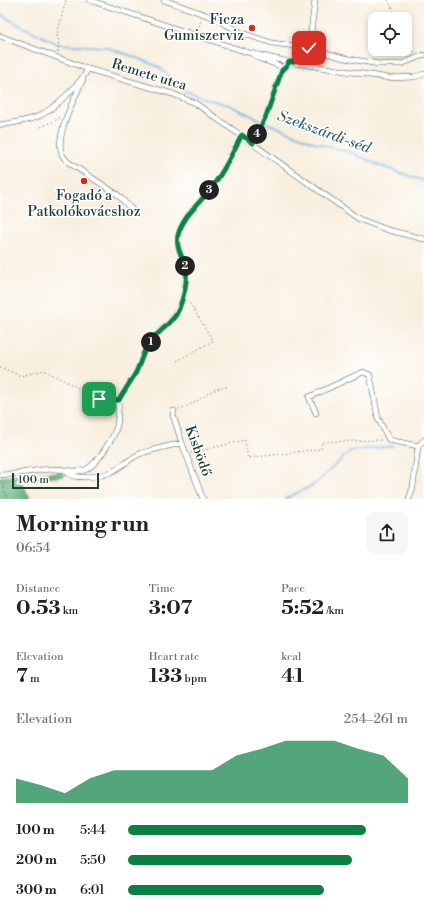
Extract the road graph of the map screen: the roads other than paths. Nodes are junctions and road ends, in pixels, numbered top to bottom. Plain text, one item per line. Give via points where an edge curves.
1 (89, 0) edge
2 (164, 0) edge
3 (315, 0) edge
4 (0, 36) edge
5 (309, 48) junction
6 (250, 53) junction
7 (424, 55) edge
8 (291, 62) junction
9 (88, 69) junction
10 (282, 70) junction
11 (424, 74) edge
12 (83, 79) junction
13 (0, 124) edge
14 (242, 135) junction
15 (253, 143) junction
16 (132, 210) dead end
17 (424, 239) edge
18 (174, 411) road end
19 (316, 413) dead end
20 (424, 440) edge
21 (182, 443) junction
22 (418, 446) junction
23 (66, 470) junction
24 (0, 475) edge
25 (203, 499) edge
26 (409, 499) edge

1 - 6 street
2 - 5 street via 212,17 242,33 272,42
3 - 5 street
4 - 9 street, Remete utca
5 - 7 street via 379,64 401,64
6 - 8 street
6 - 10 street via 280,66
8 - 10 street
8 - 11 street via 389,78
9 - 12 street
9 - 14 street, Remete utca via 174,94 195,103
10 - 15 street via 266,116
12 - 13 street via 63,99 40,116
12 - 16 street via 66,115 61,138 62,154 68,162 118,195
14 - 15 street, Remete utca
14 - 23 street via 224,170 185,220 178,235 178,247 186,269 184,292 178,311 173,320 148,346 119,400 115,432 88,469
15 - 17 street, Remete utca via 359,219
18 - 21 street, Kisbödő
19 - 22 street via 309,397 363,372 370,374 378,418 389,440
20 - 22 street
21 - 23 street via 143,453 113,471 100,475 70,476
21 - 25 street, Kisbödő
22 - 26 street
23 - 24 street

